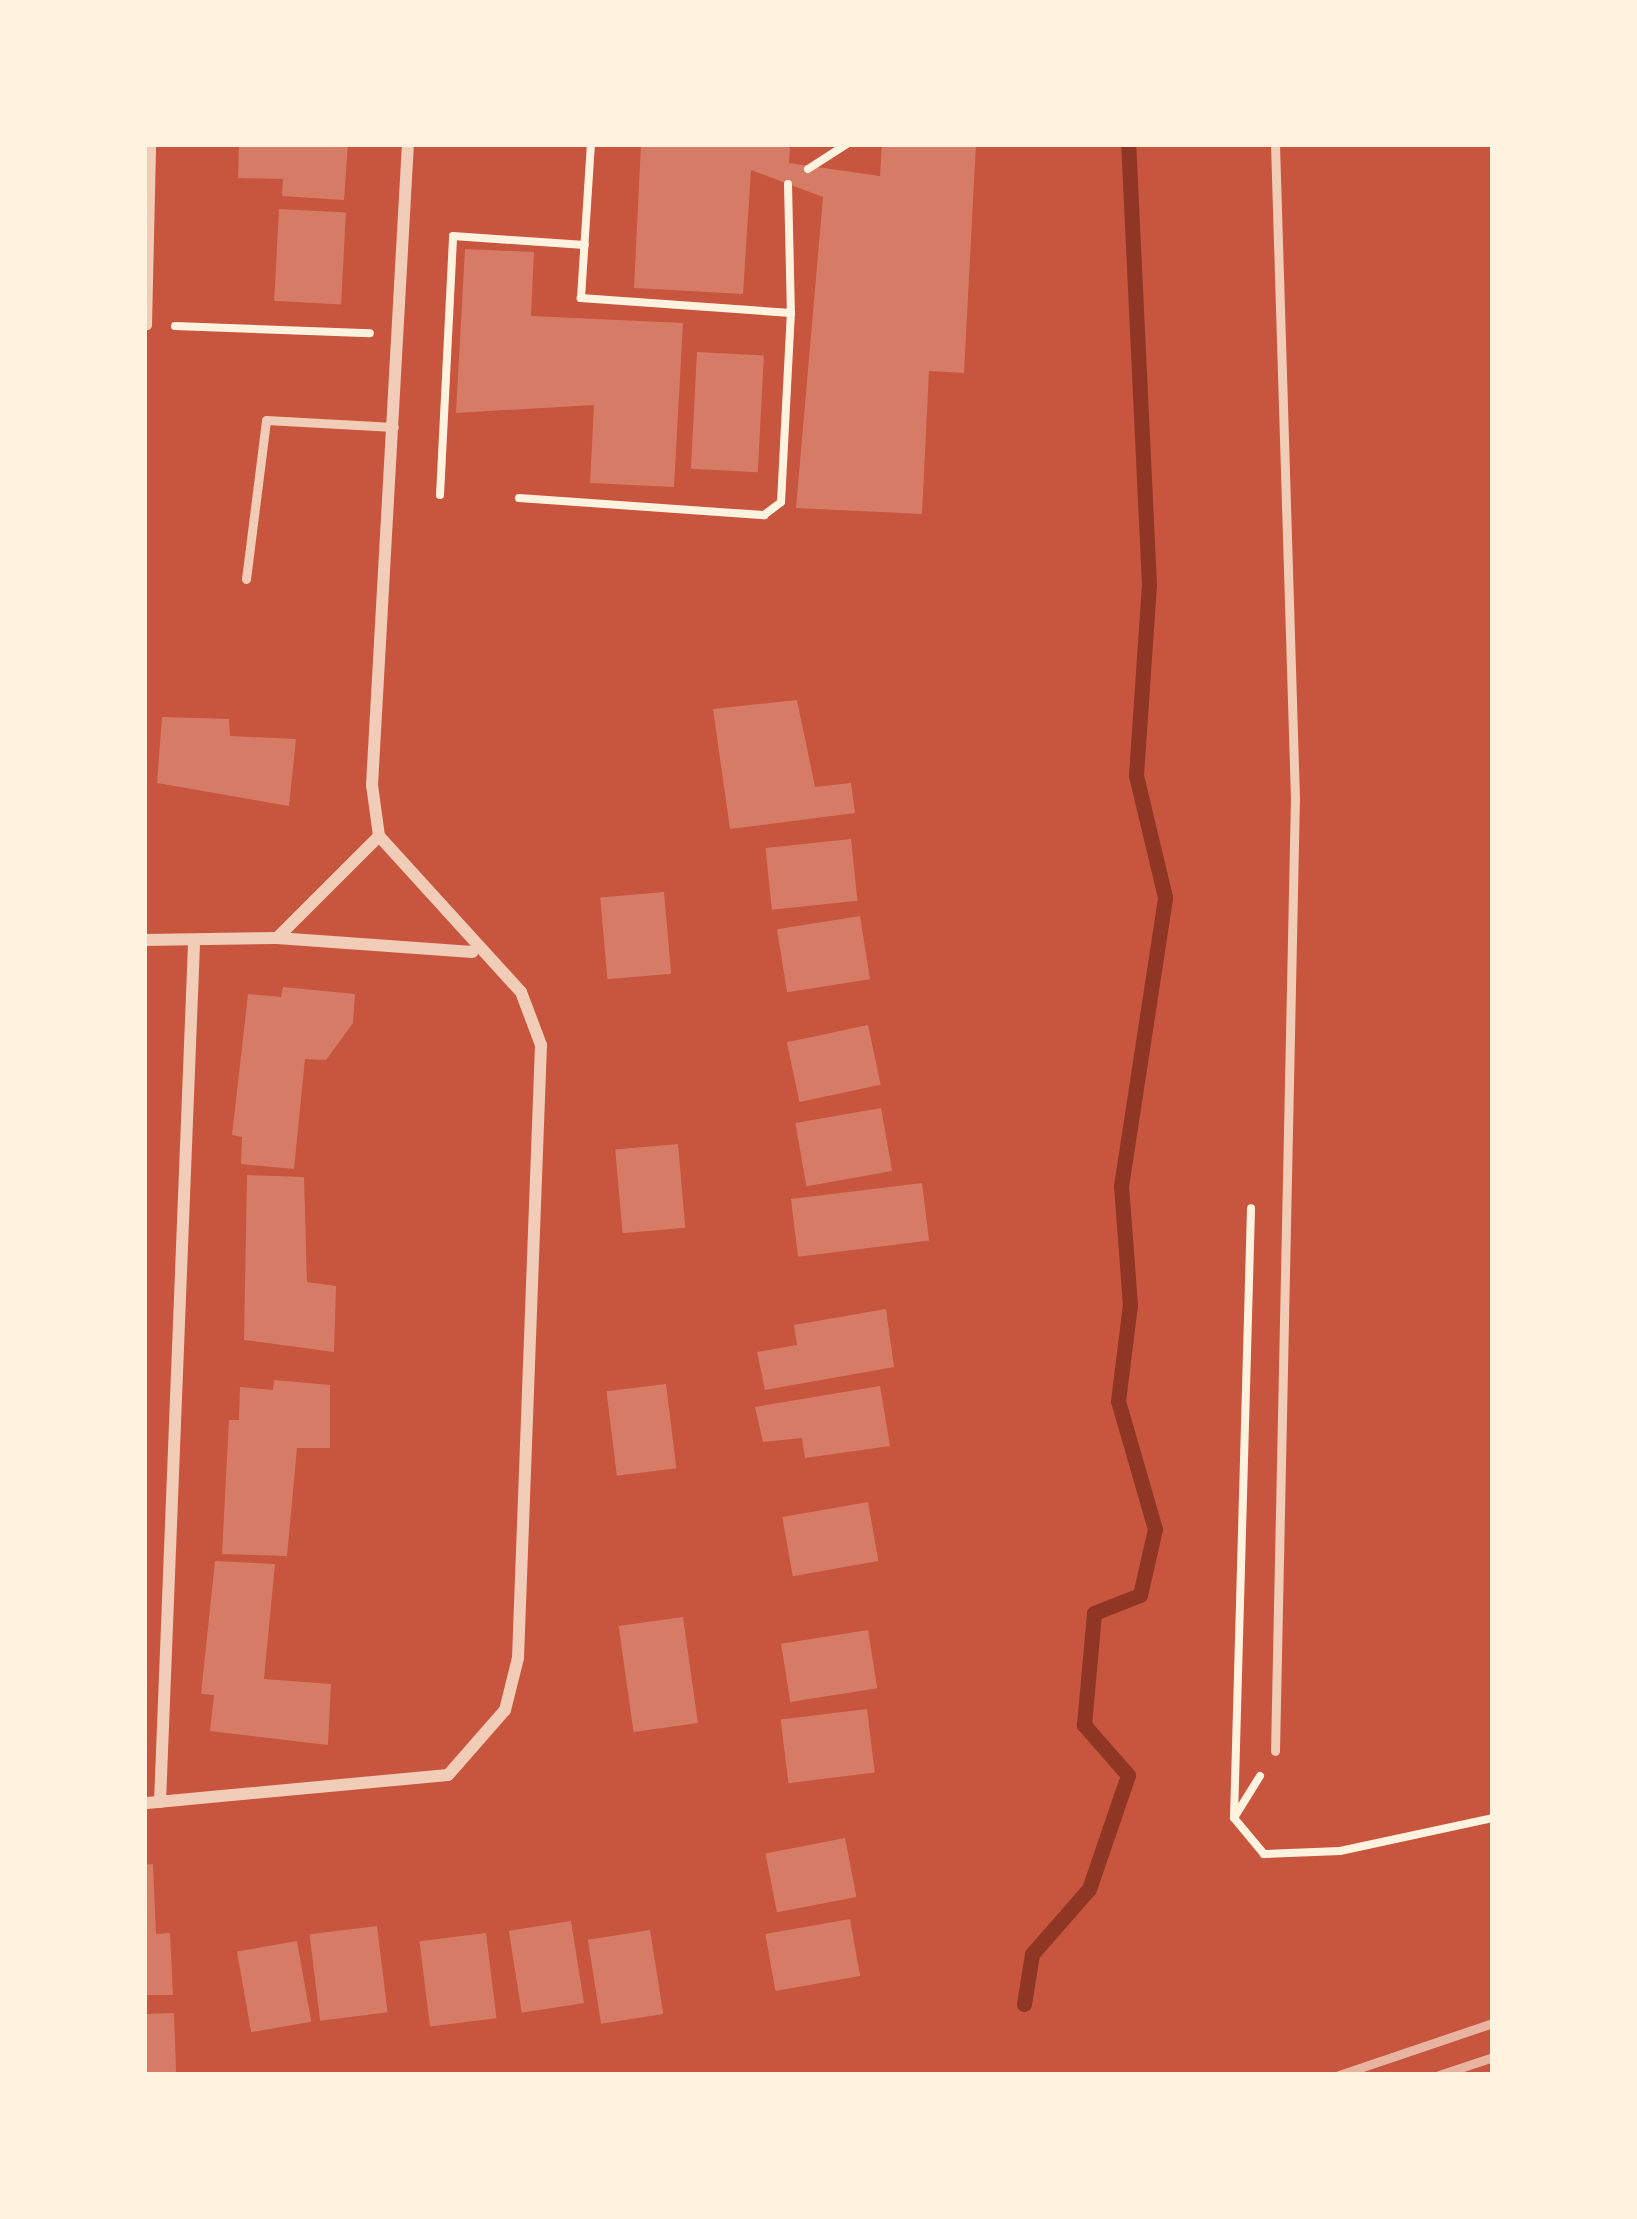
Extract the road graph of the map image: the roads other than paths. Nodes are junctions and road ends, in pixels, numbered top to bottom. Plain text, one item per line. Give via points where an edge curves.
1 (151, 144) edge
2 (408, 144) edge
3 (1275, 144) edge
4 (147, 325) edge
5 (394, 427) junction
6 (246, 579) dead end
7 (379, 836) junction
8 (277, 938) junction
9 (144, 940) edge
10 (194, 943) junction
11 (473, 952) junction
12 (1275, 1751) road end
13 (144, 1802) edge
14 (160, 1802) junction

1 - 4 lane
2 - 5 street
3 - 12 lane via 1295,799
5 - 6 lane via 266,420
5 - 7 street via 372,785
7 - 8 street
7 - 11 street
8 - 10 street
8 - 11 street
9 - 10 street
10 - 14 street
11 - 14 street via 521,992 542,1045 518,1658 505,1710 448,1775
13 - 14 street

